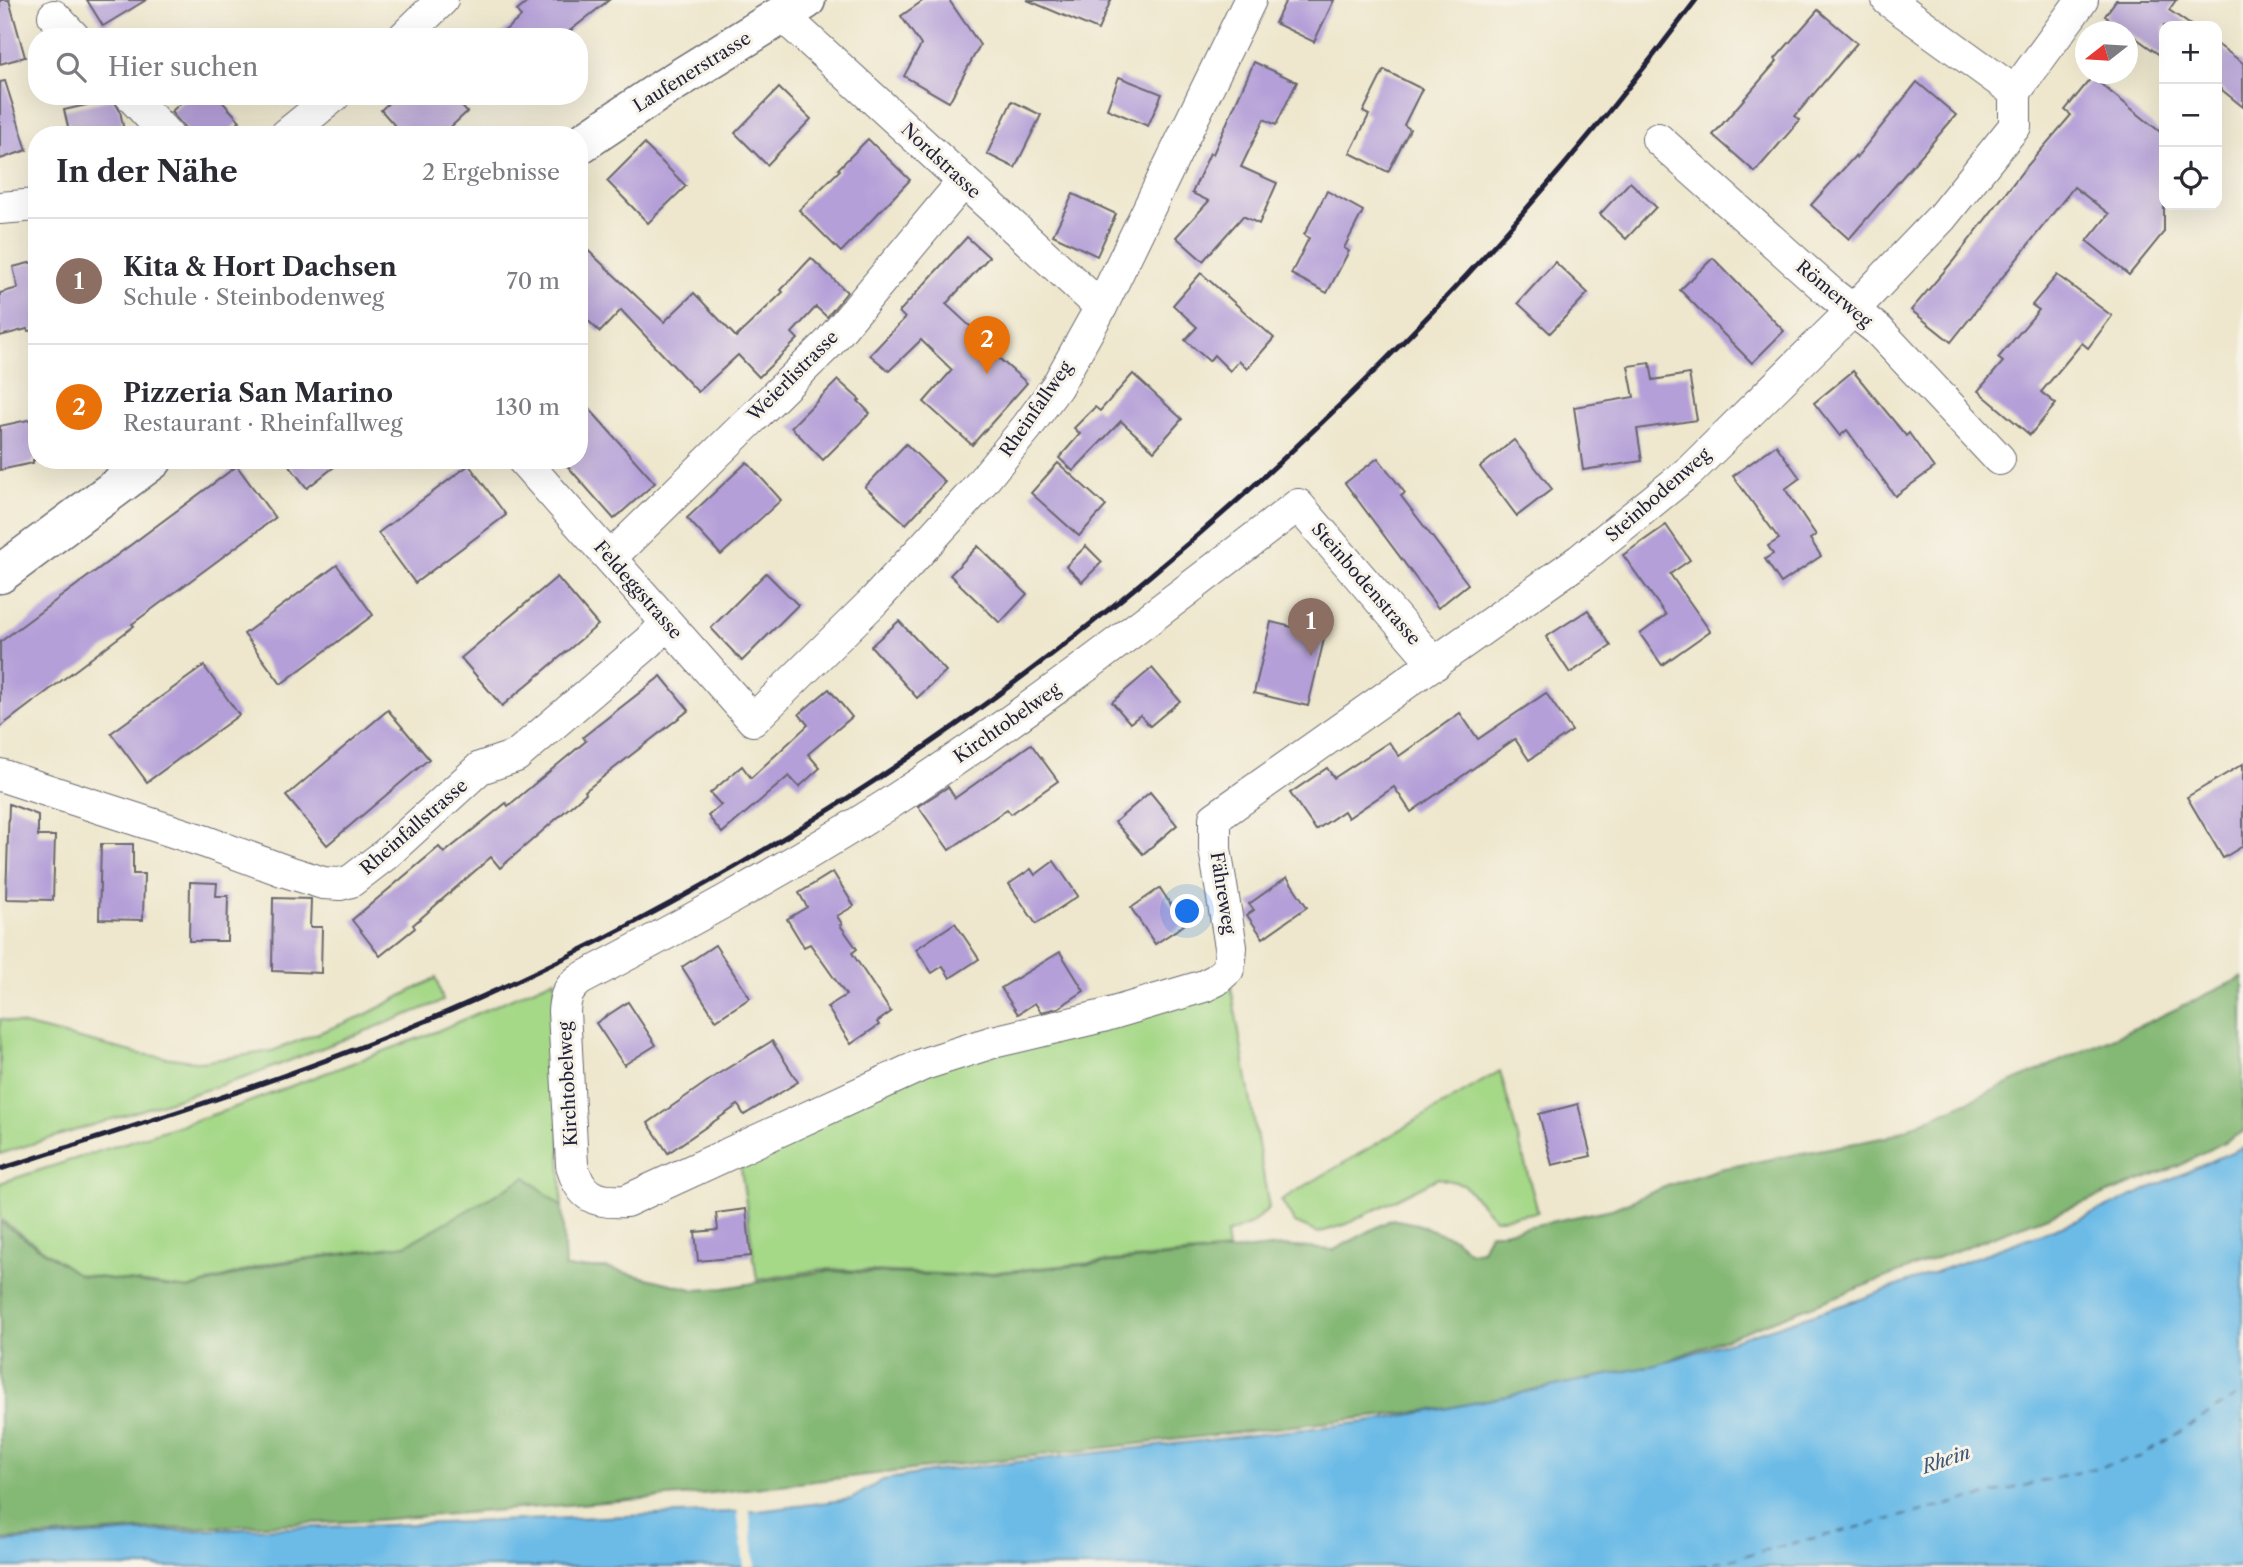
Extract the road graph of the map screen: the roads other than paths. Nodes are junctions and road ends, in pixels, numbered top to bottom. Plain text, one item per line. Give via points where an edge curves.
1 (442, 0) edge
2 (1250, 0) edge
3 (1888, 0) edge
4 (2082, 0) edge
5 (794, 7) edge
6 (413, 28) edge
7 (2015, 92) junction
8 (139, 105) edge
9 (323, 105) edge
10 (159, 126) edge
11 (297, 126) edge
12 (588, 139) edge
13 (1658, 139) dead end
14 (963, 182) junction
15 (28, 206) edge
16 (0, 208) edge
17 (1101, 307) junction
18 (1853, 310) junction
19 (1999, 459) dead end
20 (141, 469) edge
21 (531, 469) edge
22 (1298, 505) joint
23 (610, 558) junction
24 (0, 574) edge
25 (666, 624) junction
26 (1434, 664) junction
27 (753, 720) joint
28 (0, 775) edge
29 (1215, 818) joint
30 (1228, 969) joint

1 - 6 street
2 - 17 street, Rheinfallweg
3 - 7 street
4 - 7 street
5 - 12 street, Laufenerstrasse
5 - 14 street, Nordstrasse
7 - 18 street, Steinbodenweg via 2015,126 1941,218
8 - 10 street
9 - 11 street
13 - 18 street, Römerweg
14 - 17 street, Nordstrasse
14 - 23 street, Weierlistrasse via 828,344
15 - 16 street
17 - 27 street, Rheinfallweg via 1057,386 972,493 874,601
18 - 19 street, Römerweg via 1878,330
18 - 26 street, Steinbodenweg via 1655,500
20 - 24 street
21 - 23 street, Feldeggstrasse
22 - 26 street, Steinbodenstrasse
22 - 30 street, Kirchtobelweg via 1056,689 888,804 767,878 572,985 564,1011 575,1177 594,1199 626,1201 924,1064 1204,986
23 - 25 street, Feldeggstrasse
25 - 27 street, Feldeggstrasse
25 - 28 street, Rheinfallstrasse via 516,757 480,768 386,855 340,884 323,883
26 - 29 street, Steinbodenweg
29 - 30 street, Fähreweg via 1215,849 1231,947

